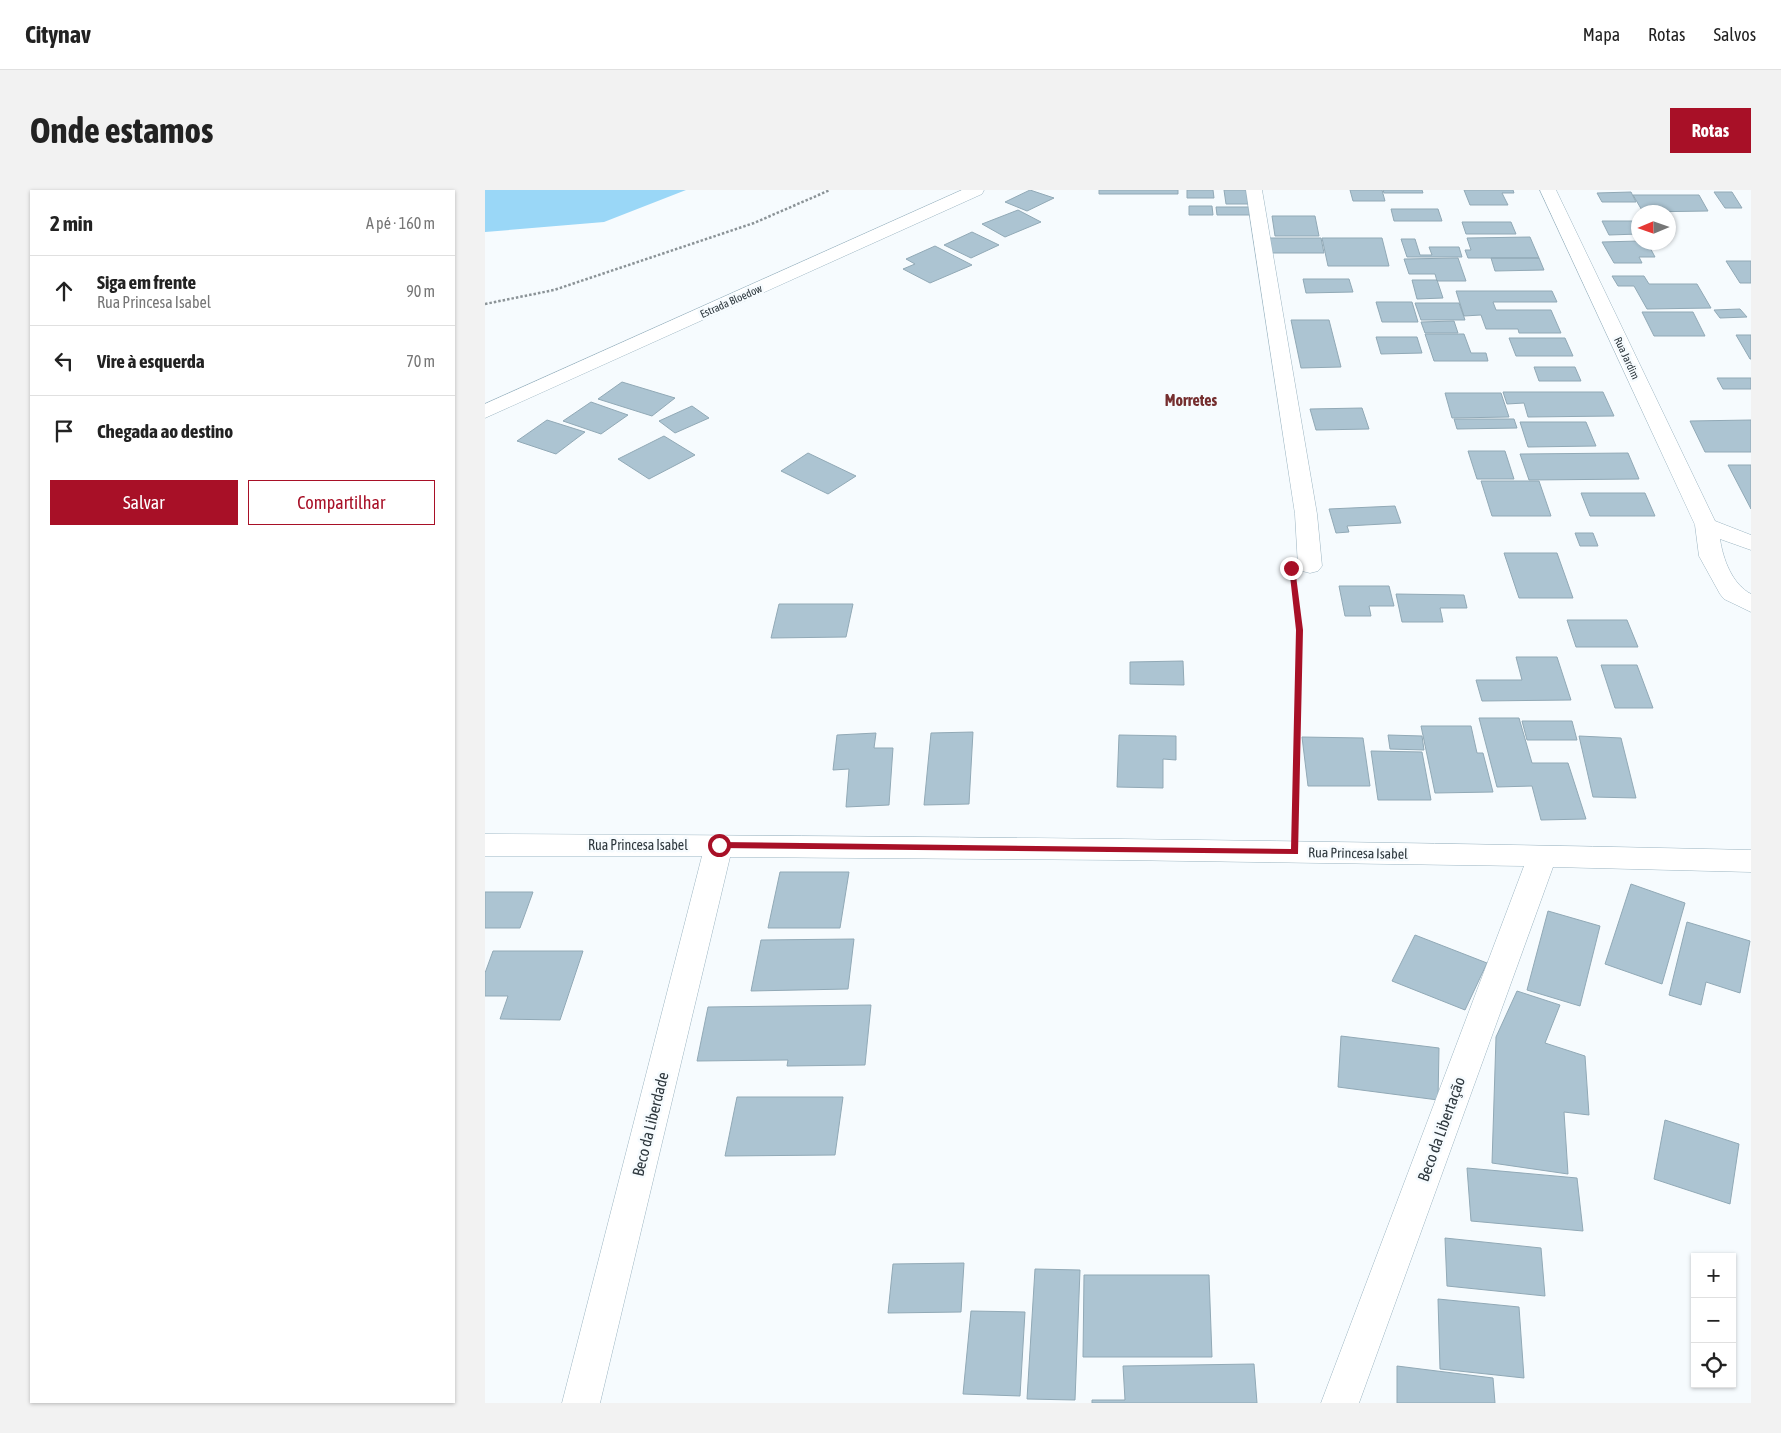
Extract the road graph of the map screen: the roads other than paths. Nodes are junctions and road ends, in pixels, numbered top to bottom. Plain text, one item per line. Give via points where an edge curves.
1 (976, 190) edge
2 (1254, 190) edge
3 (1548, 190) edge
4 (485, 412) edge
5 (1706, 525) junction
6 (1751, 543) edge
7 (1310, 566) road end
8 (1751, 604) edge
9 (485, 844) edge
10 (719, 845) junction
11 (1543, 855) junction
12 (1751, 861) edge
13 (581, 1403) edge
14 (1340, 1403) edge

1 - 4 street, Estrada Bloedow
2 - 7 street via 1307,514
3 - 5 street, Rua Jardim
5 - 6 street
5 - 8 street, Rua Jardim via 1711,556 1732,594
9 - 10 street, Rua Princesa Isabel
10 - 11 street, Rua Princesa Isabel
10 - 13 street, Beco da Liberdade
11 - 12 street, Rua Princesa Isabel
11 - 14 street, Beco da Libertação

